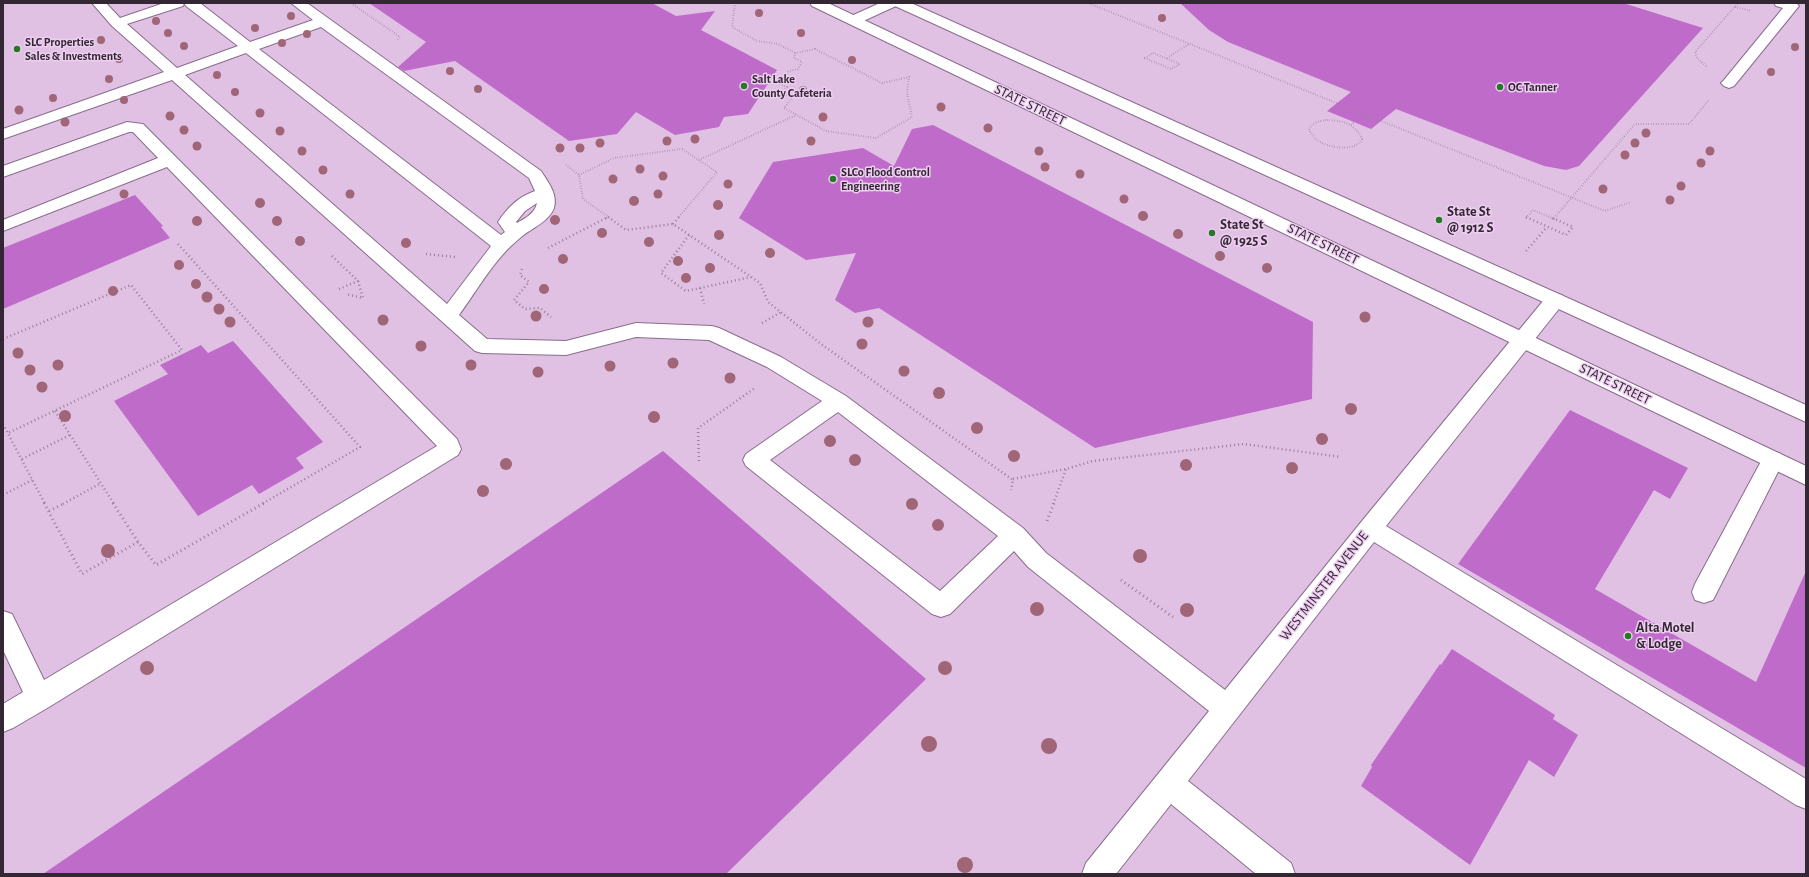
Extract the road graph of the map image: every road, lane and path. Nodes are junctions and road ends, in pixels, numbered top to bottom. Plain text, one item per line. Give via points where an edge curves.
1 (99, 3) edge
2 (178, 3) edge
3 (191, 3) edge
4 (298, 3) edge
5 (351, 3) edge
6 (735, 3) edge
7 (817, 3) edge
8 (891, 3) edge
9 (900, 3) edge
10 (1088, 3) edge
11 (1738, 3) edge
12 (1781, 3) edge
13 (854, 20) junction
14 (324, 21) junction
15 (117, 23) junction
16 (396, 42) dead end
17 (1189, 44) junction
18 (248, 48) junction
19 (795, 53) junction
20 (1167, 58) junction
21 (1707, 67) dead end
22 (174, 74) junction
23 (1729, 83) dead end
24 (1709, 100) dead end
25 (1364, 114) junction
26 (796, 115) junction
27 (1351, 125) junction
28 (3, 134) edge
29 (169, 160) junction
30 (699, 160) junction
31 (562, 162) dead end
32 (3, 172) edge
33 (580, 175) junction
34 (1572, 197) junction
35 (1631, 202) dead end
36 (608, 217) junction
37 (1553, 219) junction
38 (673, 224) junction
39 (3, 226) edge
40 (1546, 227) junction
41 (689, 235) junction
42 (509, 239) junction
43 (178, 244) dead end
44 (545, 250) dead end
45 (1526, 250) dead end
46 (419, 254) dead end
47 (457, 257) dead end
48 (522, 268) dead end
49 (752, 277) junction
50 (358, 281) joint
51 (700, 288) junction
52 (1555, 300) junction
53 (705, 310) dead end
54 (781, 312) junction
55 (448, 316) junction
56 (552, 318) dead end
57 (759, 325) dead end
58 (3, 339) edge
59 (1523, 340) junction
60 (821, 344) dead end
61 (755, 388) dead end
62 (838, 401) junction
63 (55, 411) junction
64 (1806, 414) edge
65 (3, 424) edge
66 (8, 433) junction
67 (70, 435) junction
68 (1341, 457) dead end
69 (22, 459) junction
70 (1772, 460) junction
71 (699, 461) dead end
72 (1066, 469) junction
73 (1806, 476) edge
74 (32, 480) junction
75 (1013, 480) dead end
76 (100, 483) junction
77 (3, 495) edge
78 (49, 511) junction
79 (1046, 525) dead end
80 (1370, 528) junction
81 (1015, 535) junction
82 (138, 542) junction
83 (1704, 592) dead end
84 (3, 622) edge
85 (39, 698) junction
86 (1227, 708) junction
87 (3, 719) edge
88 (1169, 784) junction
89 (1806, 795) edge
90 (1097, 874) edge
91 (1280, 874) edge

1 - 15 main road
2 - 15 main road
3 - 18 main road
4 - 14 main road
5 - 16 path via 400,37
6 - 19 path via 732,27 757,41 778,44
7 - 13 main road, STATE STREET
8 - 13 main road
9 - 52 main road
10 - 17 path
11 - 21 path via 1695,52 1697,58
12 - 23 main road via 1792,6
13 - 59 main road, STATE STREET
14 - 18 main road
14 - 42 main road via 535,175 545,193 546,204 540,215
15 - 22 main road
17 - 20 path
17 - 25 path
18 - 22 main road
18 - 42 main road
19 - 26 path via 794,58 802,62 798,69 789,71 780,84 787,87 782,93 792,98 784,108
19 - 26 path via 815,49 882,83 909,77 907,93 912,117 876,138 826,131
20 - 20 path via 1153,53 1145,58 1171,69 1180,64
22 - 28 main road
22 - 55 main road
24 - 34 path via 1689,124 1635,124
25 - 27 path
25 - 34 path
26 - 30 path
27 - 27 path via 1335,120 1320,121 1314,123 1309,130 1321,143 1348,148 1360,143 1362,138
29 - 32 main road via 137,127 133,126
29 - 39 main road
29 - 85 main road via 449,445 450,449
30 - 33 path via 682,149 614,158
30 - 38 path via 717,172
31 - 33 path
33 - 36 path via 583,199
34 - 35 path via 1605,211
34 - 37 path
36 - 38 path via 626,230
36 - 44 path
37 - 40 path via 1573,227 1566,235
37 - 40 path via 1533,210 1525,218
38 - 41 path
40 - 45 path
41 - 49 path
41 - 51 path via 661,273 686,291
42 - 55 main road
43 - 82 path via 360,447 156,565
46 - 47 path
48 - 56 path via 520,275 529,282 514,300 525,309 540,308
49 - 51 path
49 - 54 path via 760,283 768,302
50 - 50 path via 363,298 333,292 346,286
51 - 53 path
52 - 59 main road, WESTMINSTER AVENUE
52 - 64 main road
54 - 57 path
54 - 60 path
55 - 62 main road via 482,346 566,348 636,330 712,333 774,362
58 - 63 path via 131,286 182,350
59 - 70 main road, STATE STREET
59 - 80 main road, WESTMINSTER AVENUE
61 - 71 path via 698,428
62 - 81 main road
62 - 81 main road via 754,460 941,606
63 - 66 path
63 - 67 path
65 - 66 path
66 - 69 path
67 - 69 path
67 - 76 path
68 - 72 path via 1244,444 1093,461
69 - 74 path
70 - 73 main road, STATE STREET
70 - 83 main road
72 - 75 path
72 - 79 path
74 - 77 path
74 - 78 path
76 - 78 path
76 - 82 path
78 - 82 path via 82,574
80 - 86 main road, WESTMINSTER AVENUE
80 - 89 main road
81 - 86 main road via 1037,560
84 - 85 main road
85 - 87 main road
86 - 88 main road, WESTMINSTER AVENUE
88 - 90 main road, WESTMINSTER AVENUE
88 - 91 main road

